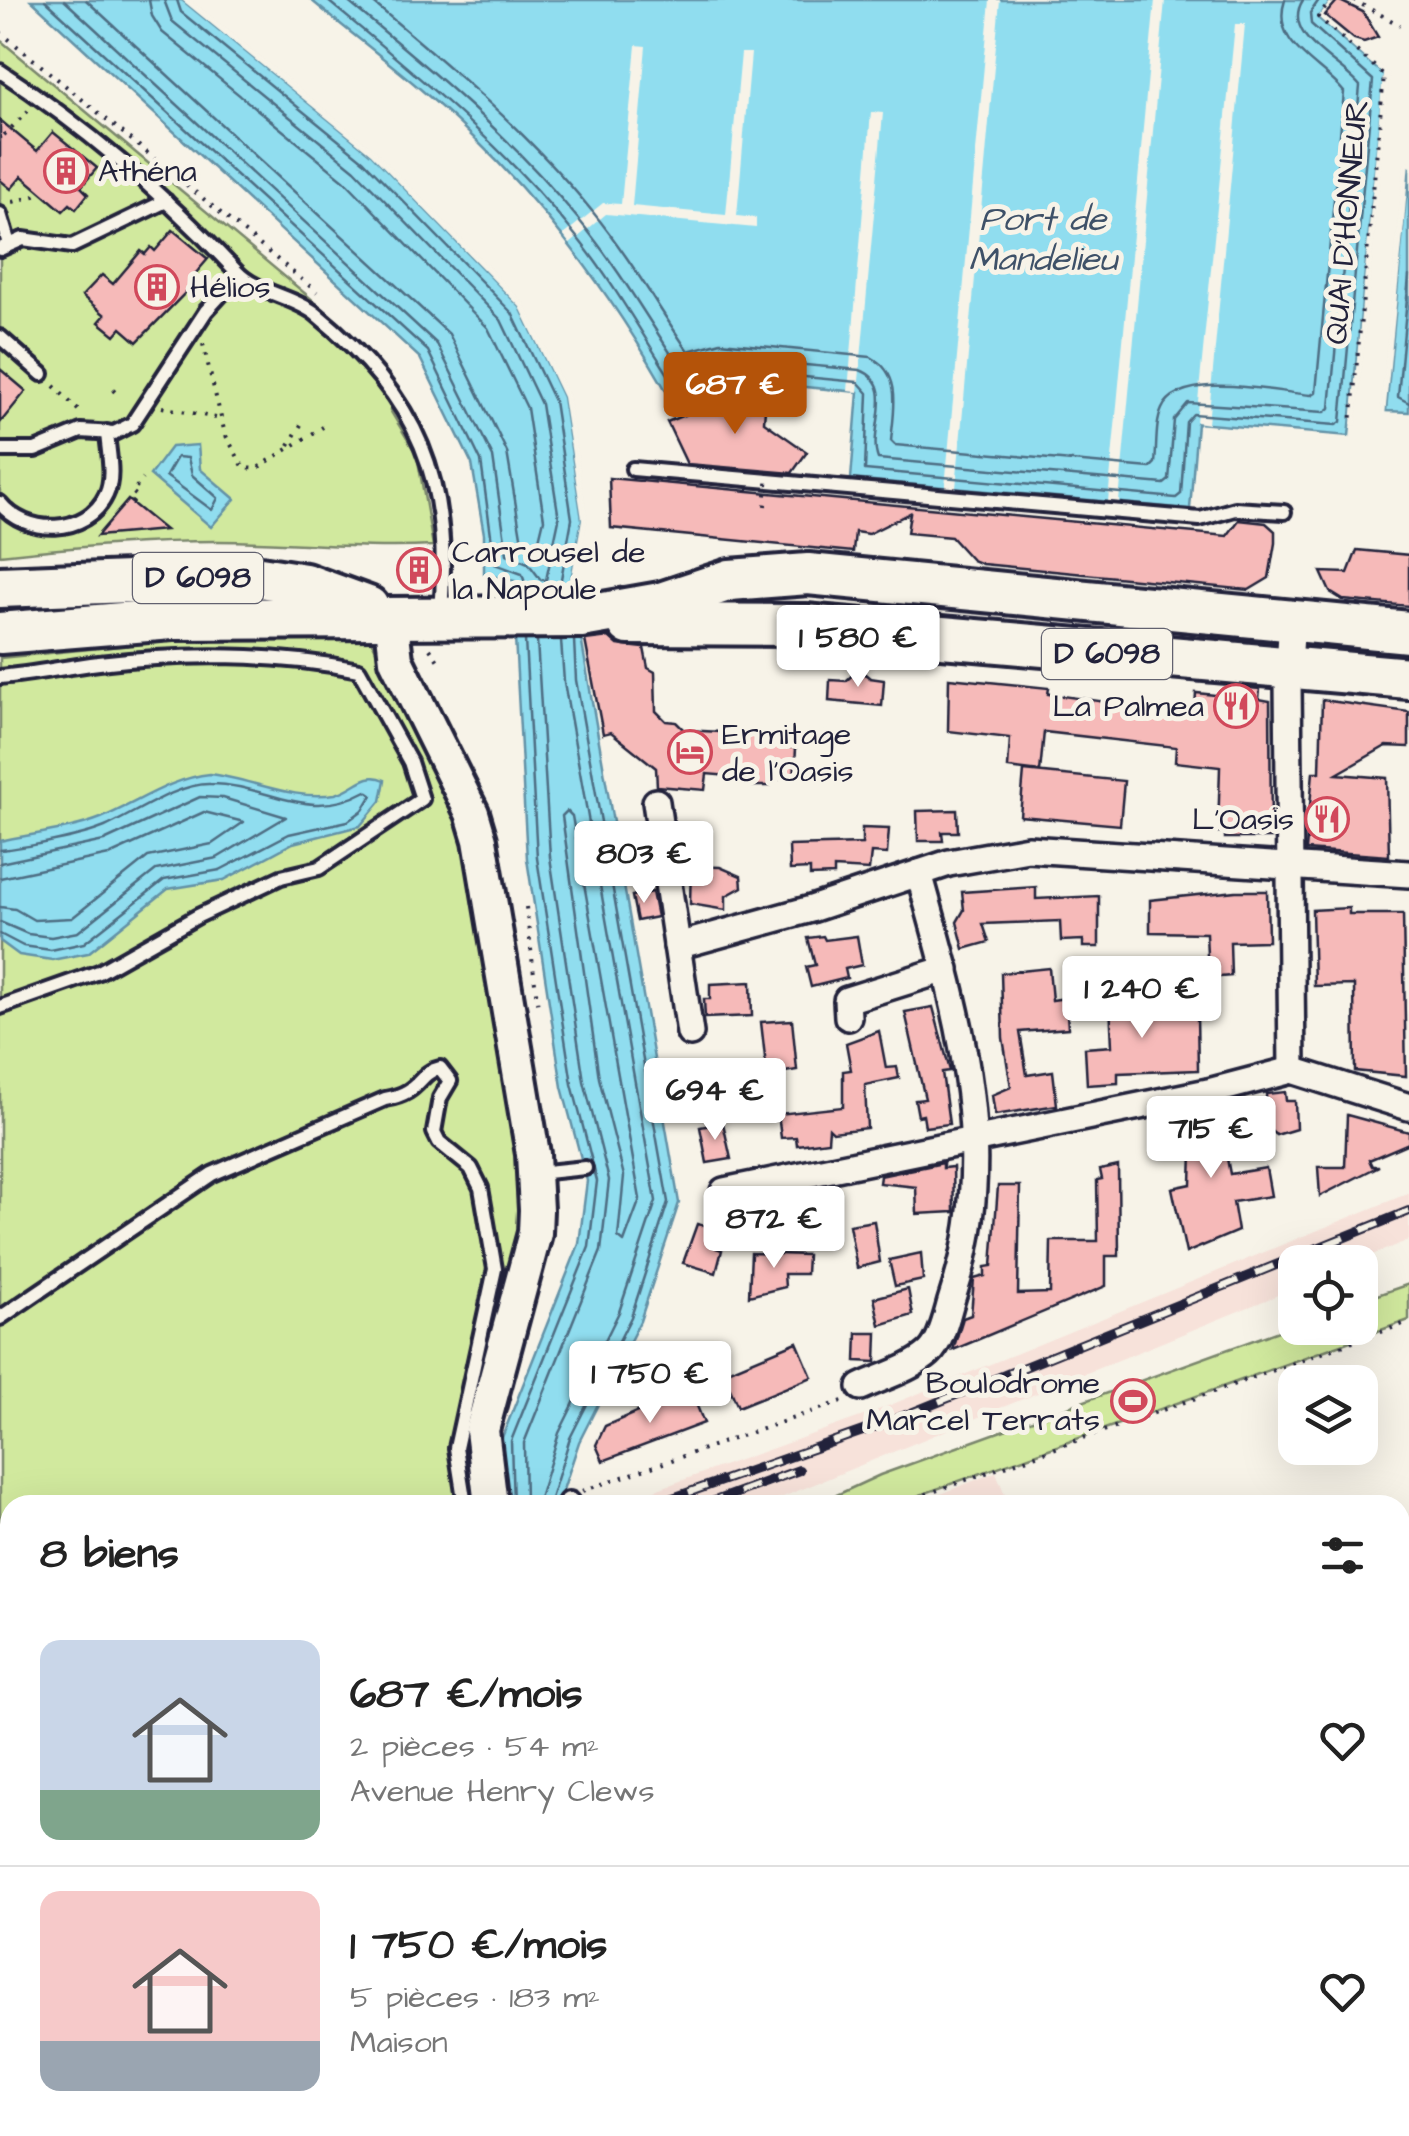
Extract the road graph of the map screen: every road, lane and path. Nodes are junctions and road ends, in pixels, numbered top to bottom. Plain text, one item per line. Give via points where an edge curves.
1 (1332, 0) edge
2 (1353, 0) edge
3 (1400, 25) dead end
4 (0, 32) edge
5 (0, 71) edge
6 (42, 99) junction
7 (4, 135) dead end
8 (42, 194) dead end
9 (166, 201) junction
10 (0, 211) edge
11 (4, 246) edge
12 (238, 274) junction
13 (327, 301) dead end
14 (199, 325) junction
15 (0, 337) edge
16 (42, 374) joint
17 (152, 399) junction
18 (221, 420) junction
19 (302, 424) dead end
20 (1351, 424) dead end
21 (323, 427) dead end
22 (101, 431) junction
23 (286, 448) junction
24 (0, 450) edge
25 (633, 469) dead end
26 (768, 474) dead end
27 (143, 479) dead end
28 (132, 502) dead end
29 (0, 503) edge
30 (765, 506) dead end
31 (1284, 512) dead end
32 (0, 587) edge
33 (391, 616) junction
34 (581, 617) junction
35 (1292, 618) junction
36 (434, 631) junction
37 (0, 632) edge
38 (1409, 632) edge
39 (439, 662) dead end
40 (1289, 667) junction
41 (0, 678) edge
42 (1409, 678) edge
43 (656, 802) dead end
44 (1291, 868) junction
45 (919, 873) junction
46 (1409, 874) edge
47 (677, 946) junction
48 (946, 969) junction
49 (0, 1007) edge
50 (848, 1017) dead end
51 (690, 1033) dead end
52 (1292, 1070) junction
53 (1409, 1107) edge
54 (976, 1139) junction
55 (585, 1168) dead end
56 (535, 1178) junction
57 (724, 1191) dead end
58 (0, 1318) edge
59 (1409, 1322) edge
60 (860, 1387) joint
61 (463, 1495) edge
62 (491, 1495) edge
63 (574, 1495) edge
64 (924, 1495) edge

1 - 20 path, QUAI D'HONNEUR via 1318,17 1384,74
2 - 3 path
4 - 13 path
5 - 6 lane
6 - 7 path
6 - 9 lane
8 - 10 path
9 - 11 lane via 72,246 33,239
9 - 12 lane
10 - 11 lane
12 - 14 lane
12 - 36 lane via 312,311 360,354 422,442 441,509
14 - 17 lane
14 - 18 path
15 - 16 lane
16 - 22 path
17 - 18 path via 174,412
17 - 22 lane via 132,424
18 - 23 path via 249,471
19 - 23 path
21 - 23 path
22 - 24 lane via 80,431 35,450
22 - 29 lane via 108,492 80,520 32,526
25 - 31 lane via 1200,519 1236,509
26 - 30 path, bridge
27 - 28 path
32 - 33 main road, D 6098 via 260,577 304,584
33 - 36 main road, D 6098
33 - 37 main road, D 6098 via 172,618
33 - 56 street via 396,660 480,840
34 - 35 main road, D 6098 via 661,603 730,580 808,574
34 - 36 main road, D 6098
34 - 40 main road, D 6098 via 612,624 805,625
35 - 38 main road, D 6098
35 - 40 street
36 - 39 path
40 - 42 main road, D 6098
40 - 44 street
41 - 49 lane via 101,662 220,659 300,658 359,670 410,762 422,799 319,868 281,877 198,916 100,972
43 - 47 street
44 - 45 street via 1028,849
44 - 46 street
44 - 52 street
45 - 47 street
45 - 48 street
47 - 51 street
48 - 50 street via 847,1000
48 - 54 street via 969,1063
52 - 53 street
52 - 54 street
54 - 57 street
54 - 60 street via 965,1253 935,1346
55 - 56 lane
56 - 62 street via 535,1233 482,1430
58 - 61 lane via 212,1174 385,1099 406,1096 440,1068 450,1081 434,1132 481,1188 495,1269 456,1448
59 - 64 path
60 - 63 path via 852,1397

